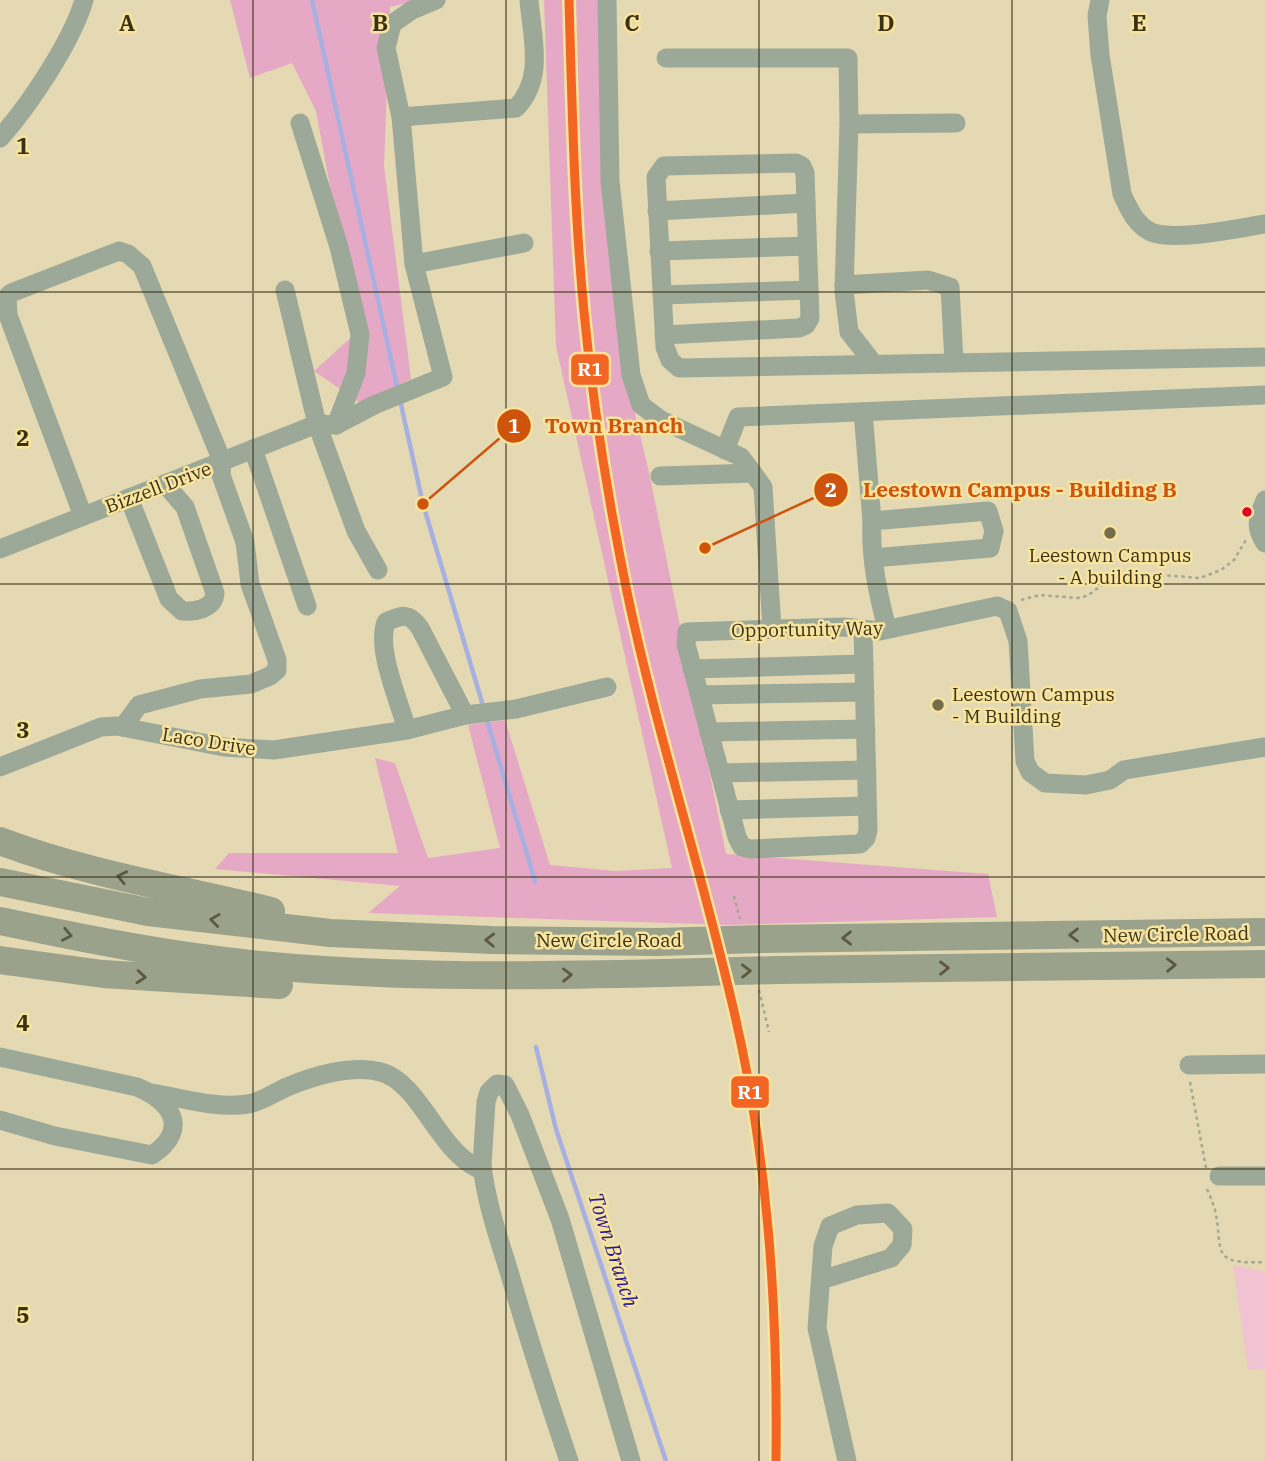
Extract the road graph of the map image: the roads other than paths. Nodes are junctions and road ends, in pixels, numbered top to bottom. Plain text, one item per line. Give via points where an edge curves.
1 (84, 0) edge
2 (436, 0) edge
3 (529, 0) edge
4 (607, 0) edge
5 (1100, 0) edge
6 (666, 58) dead end
7 (401, 117) junction
8 (300, 123) dead end
9 (956, 123) dead end
10 (849, 124) junction
11 (0, 138) edge
12 (806, 203) junction
13 (657, 211) junction
14 (1265, 225) edge
15 (524, 243) dead end
16 (807, 246) junction
17 (659, 251) junction
18 (414, 264) junction
19 (845, 285) junction
20 (285, 290) dead end
21 (809, 290) junction
22 (662, 295) junction
23 (664, 335) junction
24 (1265, 357) edge
25 (954, 363) junction
26 (874, 364) junction
27 (1265, 396) edge
28 (863, 412) junction
29 (326, 424) junction
30 (253, 449) junction
31 (725, 450) junction
32 (222, 461) junction
33 (753, 473) junction
34 (660, 476) dead end
35 (165, 484) junction
36 (129, 498) junction
37 (1261, 509) edge
38 (83, 516) junction
39 (872, 521) junction
40 (1265, 543) edge
41 (0, 549) edge
42 (873, 558) junction
43 (379, 570) dead end
44 (307, 606) dead end
45 (772, 629) junction
46 (863, 629) junction
47 (887, 629) junction
48 (864, 664) junction
49 (692, 669) junction
50 (607, 687) dead end
51 (865, 692) junction
52 (699, 695) junction
53 (472, 715) junction
54 (123, 727) junction
55 (416, 728) junction
56 (866, 729) junction
57 (709, 732) junction
58 (1265, 747) edge
59 (0, 766) edge
60 (867, 770) junction
61 (720, 773) junction
62 (867, 806) junction
63 (729, 810) junction
64 (0, 841) edge
65 (0, 882) edge
66 (0, 921) edge
67 (1265, 932) edge
68 (330, 933) junction
69 (0, 960) edge
70 (1265, 964) edge
71 (376, 973) junction
72 (0, 1057) edge
73 (1265, 1064) edge
74 (1189, 1065) dead end
75 (152, 1094) junction
76 (0, 1120) edge
77 (482, 1165) junction
78 (1265, 1175) edge
79 (1219, 1176) dead end
80 (821, 1280) junction
81 (569, 1461) edge
82 (631, 1461) edge
83 (847, 1461) edge

1 - 11 street via 64,46 18,119
2 - 7 street via 392,23 389,32 386,48
3 - 7 street via 535,72 527,97 516,108
4 - 31 street via 610,181 634,388 641,405 661,420
5 - 14 street via 1100,55 1122,194 1130,214 1151,232 1168,236
6 - 10 street via 848,58
7 - 18 street
8 - 29 street via 339,247 360,334 356,373
9 - 10 street
10 - 19 street
12 - 13 street
12 - 13 street via 805,173 796,163 664,166 656,177
12 - 16 street
13 - 17 street
15 - 18 street
16 - 17 street
16 - 21 street
17 - 22 street
18 - 29 street, Bizzell Drive via 443,377
19 - 25 street via 928,280 950,287
19 - 26 street via 849,332
20 - 29 street
21 - 22 street
21 - 23 street via 810,318 799,328
22 - 23 street
23 - 26 street via 670,360 679,368
24 - 25 street
25 - 26 street
27 - 28 street
28 - 31 street via 738,417
28 - 39 street
29 - 30 street, Bizzell Drive
29 - 43 street via 356,531
30 - 32 street, Bizzell Drive
30 - 44 street
31 - 33 street via 741,457
32 - 35 street, Bizzell Drive
32 - 38 street via 135,258 119,251 11,293 8,315
32 - 54 street via 221,475 245,542 250,584 277,670 251,684 200,689 139,705
33 - 34 street
33 - 45 street via 763,487
35 - 36 street, Bizzell Drive
35 - 36 street via 185,507 215,593 207,607 182,611 169,599
36 - 38 street, Bizzell Drive
37 - 40 street via 1258,531
38 - 41 street, Bizzell Drive
39 - 42 street
39 - 42 street via 988,511 994,531 990,548
42 - 47 street
45 - 46 street, Opportunity Way
45 - 49 street, Opportunity Way via 687,632
46 - 47 street, Opportunity Way
46 - 48 street
47 - 58 street, Opportunity Way via 998,606 1008,611 1018,641 1025,761 1030,772 1045,783 1086,785 1110,780 1124,770
48 - 49 street
48 - 51 street
49 - 52 street
50 - 53 street, Laco Drive
51 - 52 street
51 - 56 street
52 - 57 street
53 - 55 street, Laco Drive
53 - 55 street via 420,628 401,615 386,622 384,653
54 - 55 street, Laco Drive via 248,750
54 - 59 street, Laco Drive via 101,727
56 - 57 street
56 - 60 street
57 - 61 street
60 - 61 street
60 - 62 street
61 - 63 street
62 - 63 street
62 - 63 street via 868,830 860,844 751,849 742,847
68 -> 64 highway via 271,911 98,872
68 -> 65 highway, New Circle Road via 148,912
66 -> 71 highway, New Circle Road via 189,957
67 -> 68 highway, New Circle Road, bridge via 657,942
69 -> 71 highway via 127,976 310,986 330,986
71 -> 70 highway, New Circle Road, bridge
72 - 75 street
73 - 74 street
75 - 76 street via 165,1103 173,1117 172,1132 152,1155
75 - 77 street via 244,1105 323,1075 381,1072 412,1095 454,1151 477,1168
77 - 81 street via 501,1244
77 - 82 street via 486,1102 489,1092 501,1082 516,1105 560,1219
78 - 79 street
80 - 80 street via 830,1226 857,1215 888,1213 902,1228 902,1245 891,1258
80 - 83 street via 817,1328

